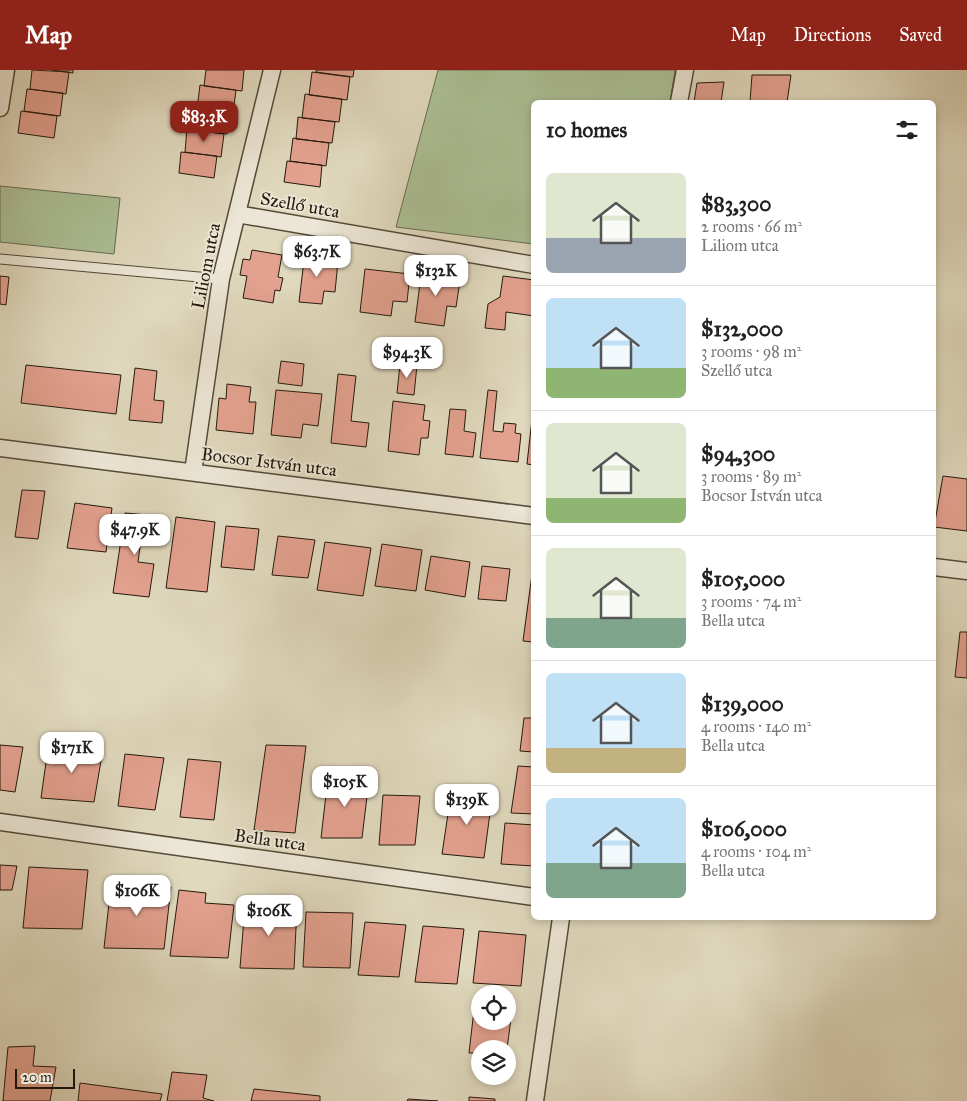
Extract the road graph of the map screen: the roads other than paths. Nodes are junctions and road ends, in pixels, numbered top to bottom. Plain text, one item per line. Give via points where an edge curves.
1 (6, 70) edge
2 (272, 70) edge
3 (685, 70) edge
4 (679, 100) edge
5 (0, 108) edge
6 (237, 214) junction
7 (0, 259) edge
8 (531, 265) edge
9 (221, 279) junction
10 (0, 448) edge
11 (193, 472) junction
12 (531, 516) edge
13 (936, 566) edge
14 (967, 571) edge
15 (0, 822) edge
16 (531, 897) edge
17 (561, 920) edge
18 (535, 1101) edge

1 - 5 street
2 - 6 street, Liliom utca
3 - 4 street
6 - 8 street, Szellő utca
6 - 9 street, Liliom utca
7 - 9 lane
9 - 11 street, Liliom utca
10 - 11 street, Bocsor István utca
11 - 12 street, Bocsor István utca
13 - 14 street
15 - 16 street, Bella utca
17 - 18 street

